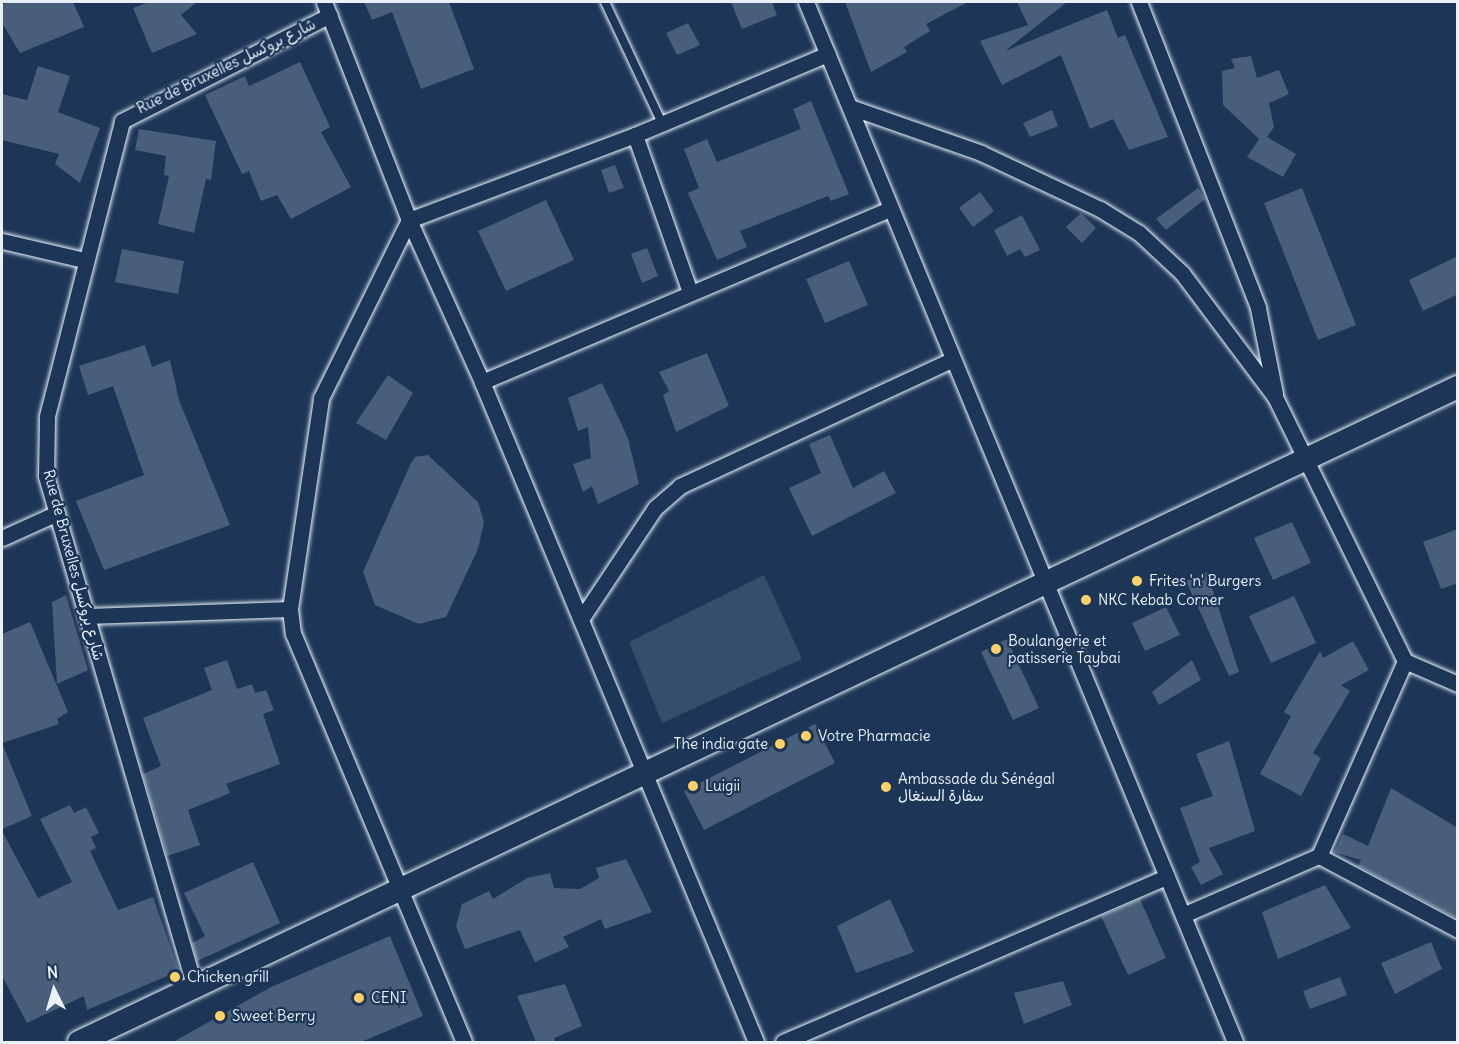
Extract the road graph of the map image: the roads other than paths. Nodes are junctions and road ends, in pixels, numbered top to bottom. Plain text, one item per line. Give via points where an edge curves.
1 (605, 2) edge
2 (806, 2) edge
3 (1139, 2) edge
4 (327, 8) edge
5 (828, 54) junction
6 (850, 107) junction
7 (662, 123) junction
8 (635, 135) junction
9 (891, 208) junction
10 (409, 220) junction
11 (2, 241) edge
12 (84, 260) junction
13 (690, 292) junction
14 (952, 360) junction
15 (482, 382) junction
16 (1458, 387) edge
17 (1275, 396) junction
18 (1306, 459) junction
19 (57, 513) junction
20 (2, 538) edge
21 (1046, 583) junction
22 (290, 609) junction
23 (87, 616) junction
24 (581, 620) junction
25 (1405, 662) junction
26 (1458, 684) edge
27 (645, 774) junction
28 (1319, 856) junction
29 (1167, 877) junction
30 (398, 892) junction
31 (1183, 915) junction
32 (1458, 930) edge
33 (195, 988) junction
34 (79, 1042) edge
35 (464, 1042) edge
36 (756, 1042) edge
37 (783, 1042) edge
38 (1235, 1042) edge

1 - 7 lane
2 - 5 street
3 - 17 street via 1258,308
4 - 10 street
4 - 12 street, Rue de Bruxelles شارع بروكسل via 128,115
5 - 6 street
5 - 7 street
6 - 9 street
6 - 17 street via 981,153 1139,232 1182,273
7 - 8 street
8 - 10 street
8 - 13 street
9 - 13 street
9 - 14 street
10 - 15 street
10 - 22 street via 321,398
11 - 12 street
12 - 19 street, Rue de Bruxelles شارع بروكسل via 47,416 46,476
13 - 15 street
14 - 21 street
14 - 24 street via 680,486 655,508
15 - 24 street
16 - 18 main road
17 - 18 street
18 - 21 main road
18 - 25 street
19 - 20 street
19 - 23 street, Rue de Bruxelles شارع بروكسل
21 - 27 main road
21 - 29 street
22 - 23 street
22 - 30 street via 301,660
23 - 33 street, Rue de Bruxelles شارع بروكسل
24 - 27 street
25 - 26 street
25 - 28 street
27 - 30 main road
27 - 36 street
28 - 31 street
28 - 32 street
29 - 31 street
29 - 37 street
30 - 33 main road
30 - 35 street
31 - 38 street
33 - 34 main road

